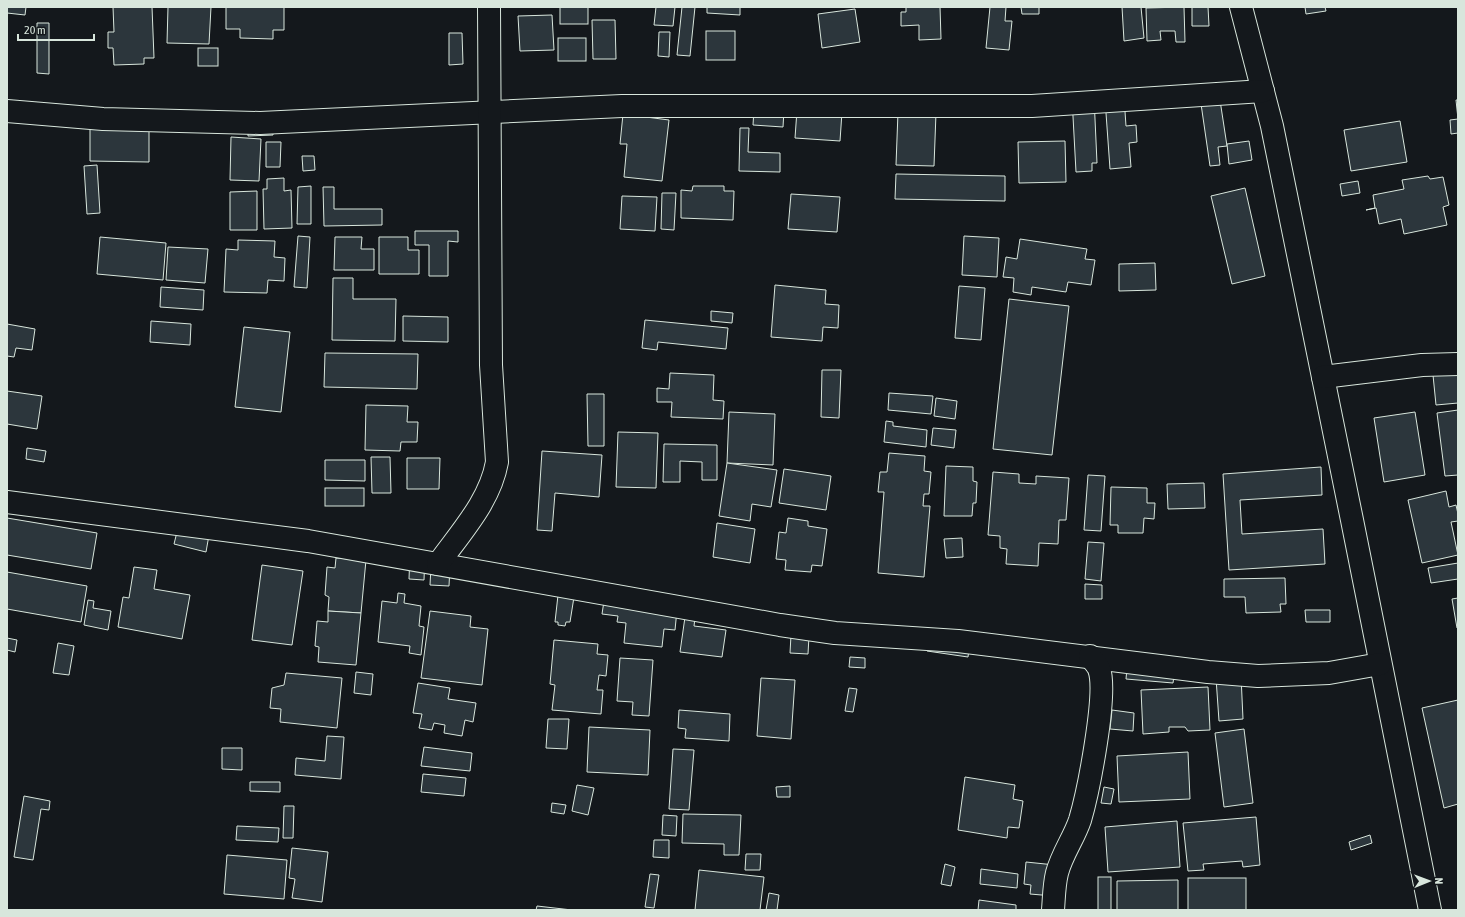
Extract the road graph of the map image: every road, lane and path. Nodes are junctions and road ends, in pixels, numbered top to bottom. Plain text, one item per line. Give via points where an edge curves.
1 (489, 7) edge
2 (1242, 7) edge
3 (1263, 91) junction
4 (7, 111) edge
5 (489, 112) junction
6 (1458, 364) edge
7 (1323, 377) junction
8 (7, 502) edge
9 (438, 564) junction
10 (1090, 656) junction
11 (1380, 664) junction
12 (1053, 910) edge
13 (1430, 910) edge

1 - 5 street
2 - 3 street
3 - 5 street via 1032,106 622,106
3 - 7 street
4 - 5 street via 103,119 260,123
5 - 9 street via 491,365 497,462 484,501
6 - 7 street via 1422,365
7 - 11 street
8 - 9 street via 308,541
9 - 10 street via 796,628 958,641
10 - 11 street via 1258,676 1329,673
10 - 12 street via 1099,668 1102,689 1096,743 1079,821 1062,856 1057,875
11 - 13 street

